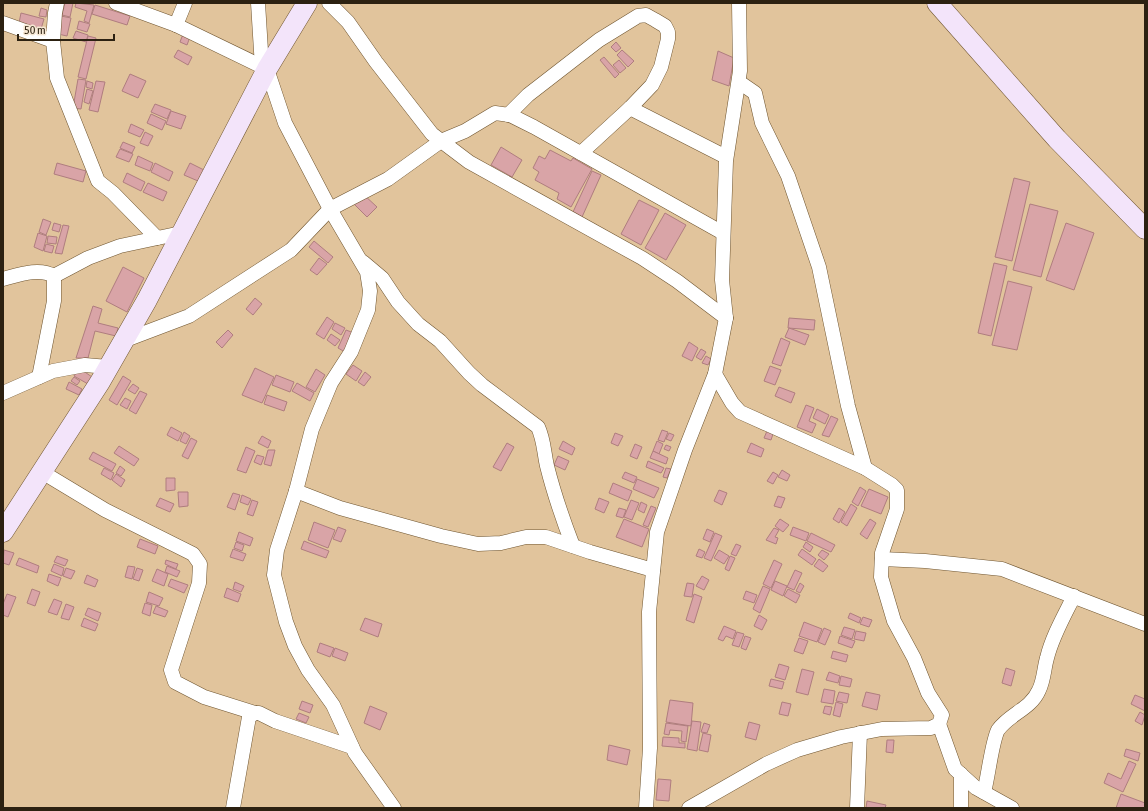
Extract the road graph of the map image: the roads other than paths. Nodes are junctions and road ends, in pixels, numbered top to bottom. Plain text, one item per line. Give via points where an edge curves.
1 (57, 3) edge
2 (116, 3) edge
3 (185, 3) edge
4 (258, 3) edge
5 (307, 3) edge
6 (329, 3) edge
7 (739, 3) edge
8 (937, 3) edge
9 (3, 23) edge
10 (176, 25) junction
11 (53, 41) junction
12 (264, 68) junction
13 (739, 82) junction
14 (630, 108) junction
15 (508, 115) junction
16 (441, 141) junction
17 (581, 153) junction
18 (726, 157) junction
19 (330, 209) junction
20 (1145, 229) edge
21 (181, 233) junction
22 (723, 233) junction
23 (157, 238) junction
24 (360, 259) junction
25 (54, 276) junction
26 (3, 279) edge
27 (726, 318) junction
28 (123, 341) junction
29 (108, 367) junction
30 (715, 374) junction
31 (39, 377) junction
32 (3, 393) edge
33 (865, 468) junction
34 (42, 472) junction
35 (296, 491) junction
36 (3, 532) edge
37 (574, 546) junction
38 (882, 559) junction
39 (653, 570) junction
40 (1074, 596) junction
41 (1145, 623) edge
42 (255, 713) junction
43 (939, 724) junction
44 (860, 733) junction
45 (352, 747) junction
46 (961, 774) junction
47 (984, 792) junction
48 (233, 808) edge
49 (394, 808) edge
50 (646, 808) edge
51 (689, 808) edge
52 (857, 808) edge
53 (961, 808) edge
54 (1012, 808) edge

1 - 11 street
2 - 10 street
3 - 10 street
4 - 12 street
5 - 12 street
6 - 16 street via 348,22 406,101 432,134
7 - 13 street
8 - 20 street via 1056,139
9 - 11 street
10 - 12 street
11 - 23 street via 57,78 98,181 114,193
12 - 19 street via 285,123
12 - 21 street
13 - 18 street
13 - 33 street via 755,93 762,123 788,176 819,266 848,406
14 - 15 street via 652,85 661,67 668,39 668,32 664,26 646,16 638,16 599,40 528,94
14 - 17 street
14 - 18 street
15 - 16 street via 495,113 465,131
15 - 17 street
16 - 19 street via 388,179
16 - 27 street via 468,162 642,258
17 - 22 street
18 - 22 street
19 - 24 street
19 - 28 street via 277,261 189,316
21 - 23 street
21 - 28 street
22 - 27 street via 722,280
23 - 25 street via 120,246 88,258
24 - 35 street via 368,272 368,310 351,352 331,383 312,428
24 - 37 street via 382,278 398,302 418,324 440,341 482,386 538,427 559,509
25 - 26 street via 35,272
25 - 31 street via 54,301
27 - 30 street
28 - 29 street
29 - 31 street via 85,364
29 - 34 street
30 - 33 street via 740,412
30 - 39 street via 657,532
31 - 32 street
33 - 38 street via 897,490 897,509
34 - 36 street
34 - 42 street via 105,510 193,554 200,564 199,583 171,670 175,682 204,697
35 - 37 street via 340,508 478,544 501,543 526,537 546,537
35 - 45 street via 277,550 274,575 295,646 308,670 333,705
37 - 39 street
38 - 40 street via 1002,569
38 - 43 street via 881,577 894,621 914,658 928,693 942,715
39 - 50 street via 649,612 650,748
40 - 41 street
40 - 47 street via 1047,657 1040,690 1035,699 1008,719 998,730
42 - 45 street
42 - 48 street via 249,718
43 - 44 street via 931,728 882,729
43 - 46 street via 955,769
44 - 51 street via 797,750 766,764
44 - 52 street
45 - 49 street
46 - 47 street
46 - 53 street
47 - 54 street

